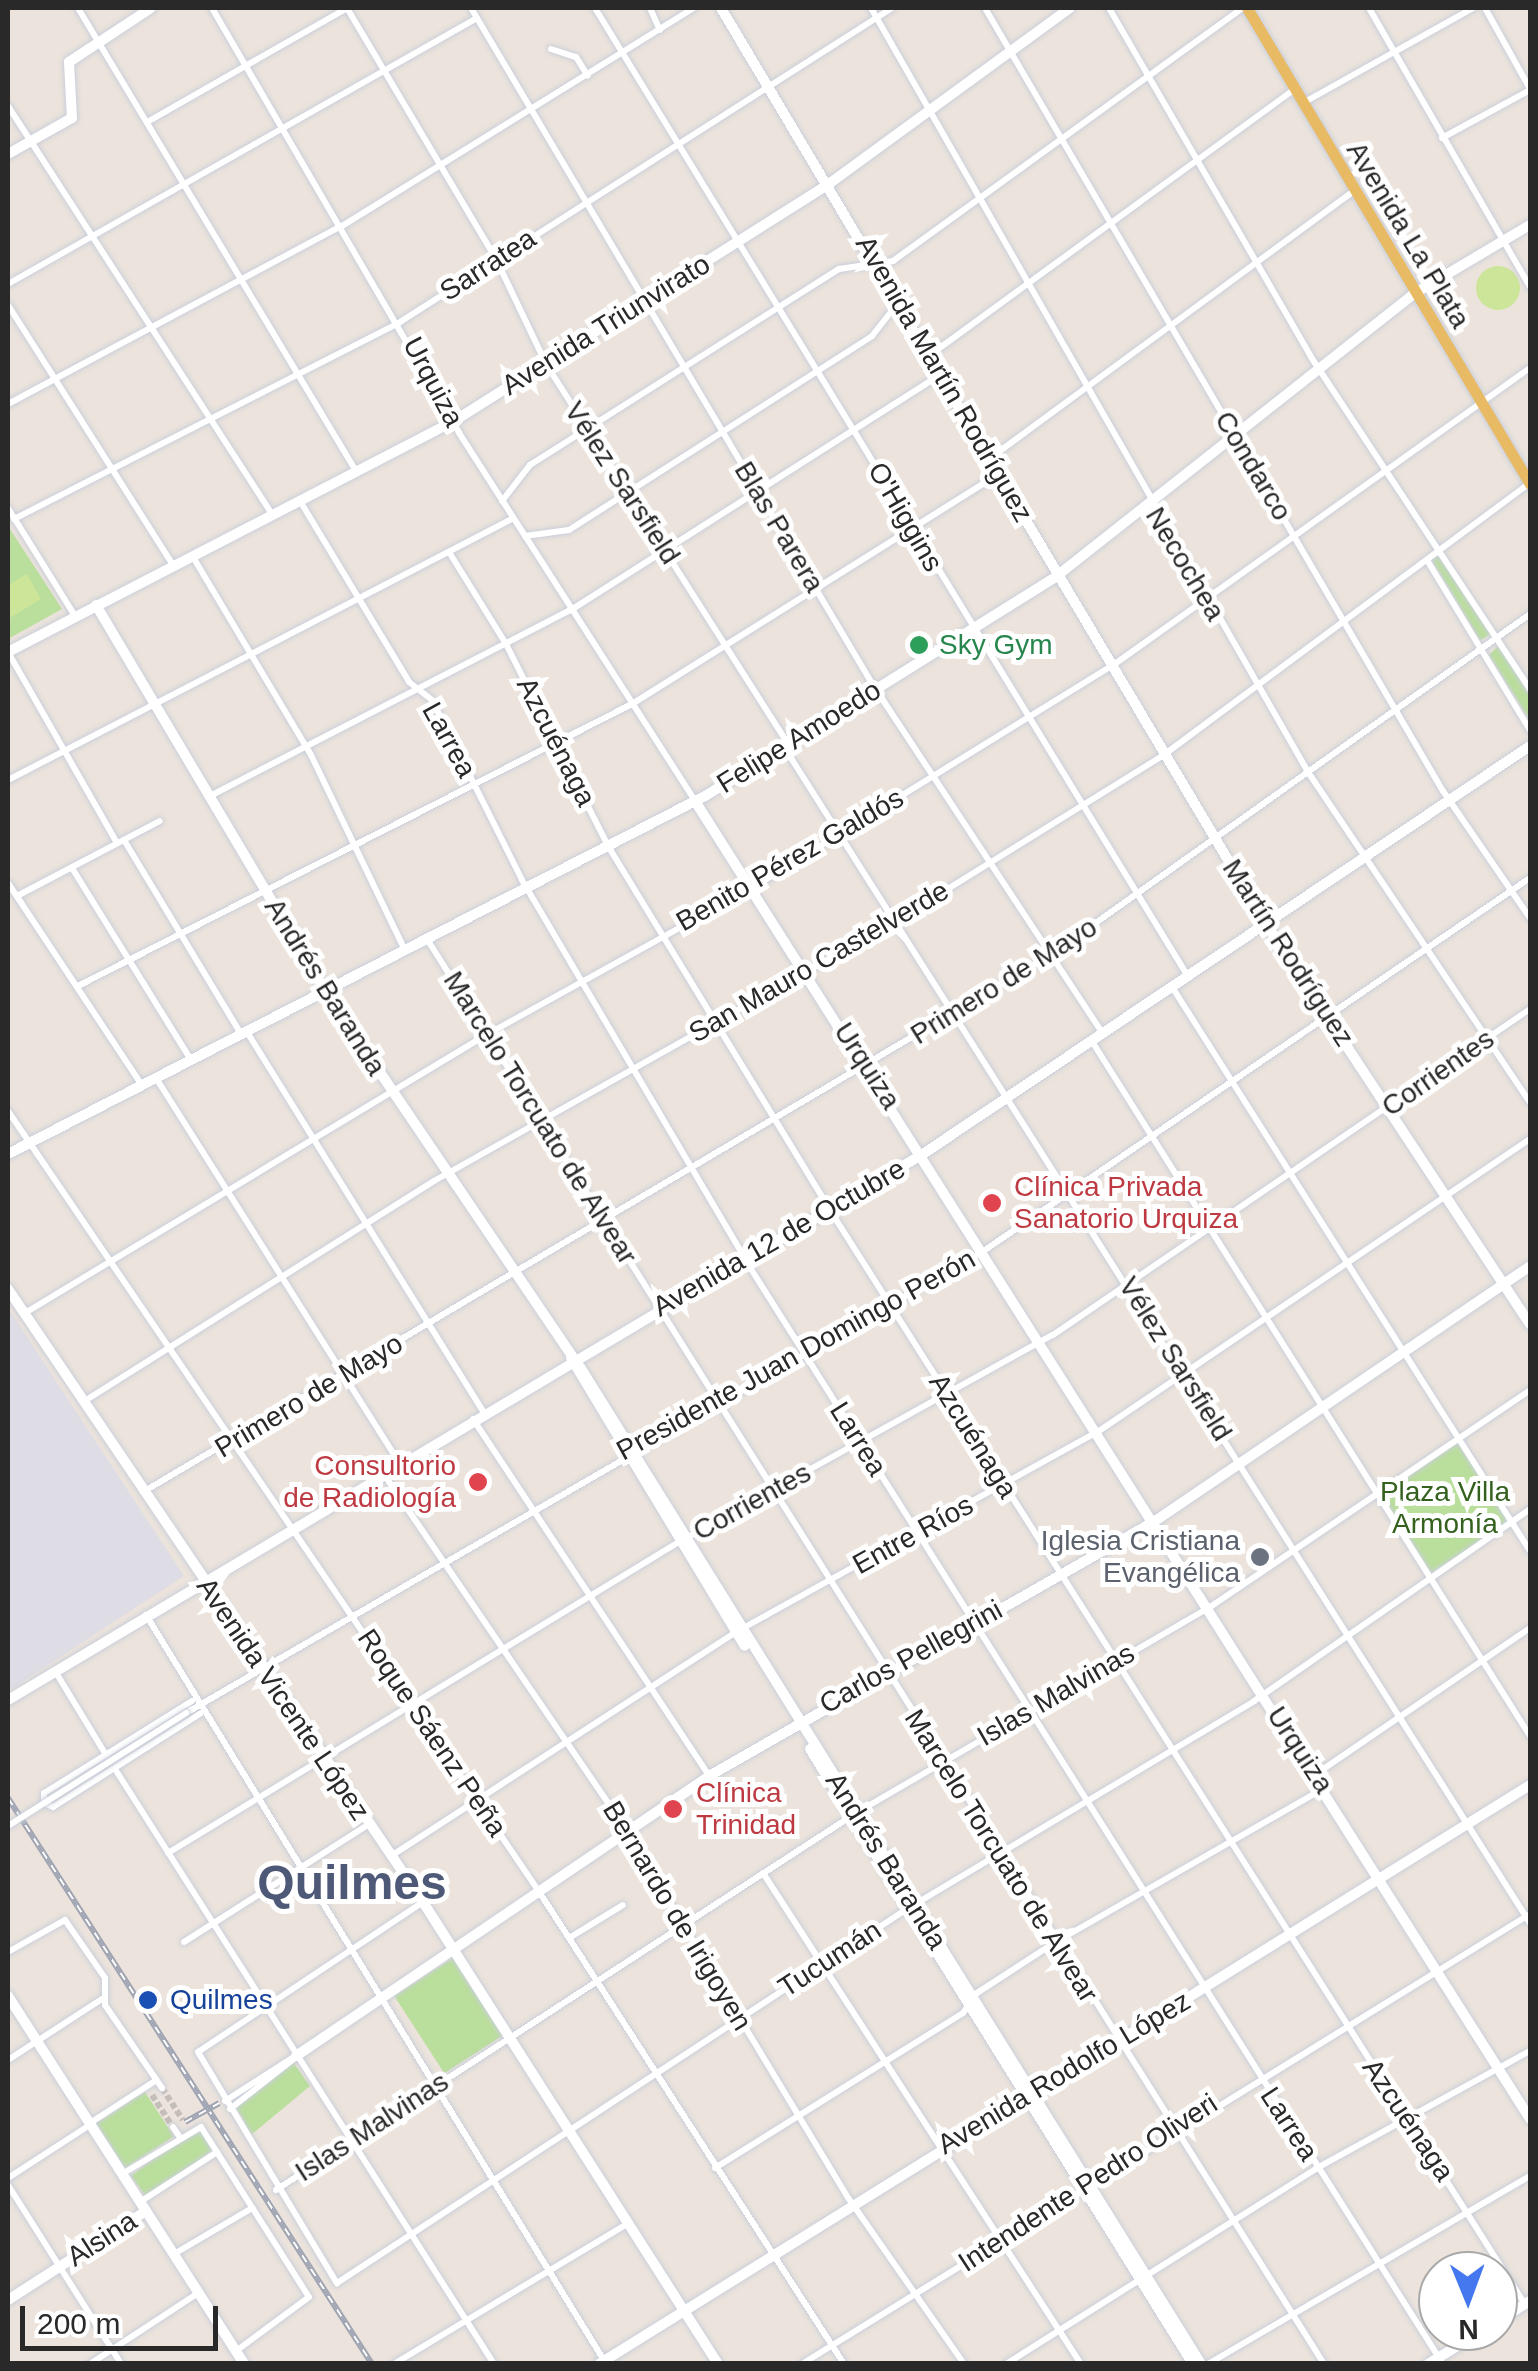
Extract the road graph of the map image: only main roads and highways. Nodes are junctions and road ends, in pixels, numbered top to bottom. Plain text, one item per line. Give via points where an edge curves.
1 (151, 8) edge
2 (721, 8) edge
3 (1070, 8) edge
4 (1244, 8) edge
5 (8, 154) edge
6 (830, 182) junction
7 (1530, 225) edge
8 (1412, 295) junction
9 (1529, 480) edge
10 (1058, 575) junction
11 (96, 605) junction
12 (8, 652) edge
13 (1530, 746) edge
14 (695, 802) junction
15 (1268, 928) junction
16 (325, 991) junction
17 (8, 1154) edge
18 (923, 1154) junction
19 (1530, 1266) edge
20 (1504, 1284) junction
21 (8, 1289) edge
22 (1530, 1324) edge
23 (571, 1358) junction
24 (1156, 1520) junction
25 (202, 1580) junction
26 (8, 1700) edge
27 (797, 1721) junction
28 (1530, 1785) edge
29 (1385, 1883) junction
30 (454, 1949) junction
31 (8, 1996) edge
32 (296, 2056) road end
33 (1026, 2094) junction
34 (1530, 2119) edge
35 (143, 2207) junction
36 (1142, 2277) junction
37 (8, 2300) edge
38 (683, 2313) junction
39 (602, 2362) edge
40 (244, 2364) edge
41 (718, 2364) edge
42 (1192, 2364) edge
43 (1205, 2364) edge

1 - 5 main road via 66,67 75,114
2 - 6 main road
3 - 6 main road, Avenida Triunvirato
4 - 8 main road, Avenida La Plata
6 - 10 main road, Avenida Martín Rodríguez
6 - 11 main road, Avenida Triunvirato via 454,421
7 - 8 main road, Felipe Amoedo
8 - 9 main road, Avenida La Plata
8 - 10 main road, Felipe Amoedo
10 - 14 main road, Felipe Amoedo
10 - 15 main road, Martín Rodríguez
11 - 12 main road, Avenida Triunvirato
11 - 16 main road, Andrés Baranda
13 - 15 main road, Avenida 12 de Octubre
14 - 16 main road, Felipe Amoedo
14 - 18 main road, Urquiza
15 - 18 main road, Avenida 12 de Octubre
15 - 20 main road, Martín Rodríguez
16 - 17 main road, Felipe Amoedo
16 - 23 main road, Andrés Baranda
18 - 23 main road, Avenida 12 de Octubre
18 - 24 main road, Urquiza
19 - 20 main road, Carlos Pellegrini
20 - 22 main road, Martín Rodríguez
20 - 24 main road, Carlos Pellegrini
21 - 25 main road, Avenida Vicente López
23 - 25 main road, Avenida 12 de Octubre
23 - 27 main road, Andrés Baranda
24 - 27 main road, Carlos Pellegrini
24 - 29 main road, Urquiza
25 - 26 main road, Avenida 12 de Octubre
25 - 30 main road, Avenida Vicente López
27 - 30 main road, Carlos Pellegrini
27 - 33 main road, Andrés Baranda
28 - 29 main road, Avenida Rodolfo López
29 - 33 main road, Avenida Rodolfo López
29 - 34 main road, Urquiza
30 - 32 main road, Carlos Pellegrini
30 - 38 main road, Avenida Vicente López
31 - 35 main road
33 - 36 main road, Andrés Baranda
33 - 38 main road, Avenida Rodolfo López
35 - 37 main road, Alsina
35 - 40 main road
36 - 42 main road, Andrés Baranda
36 - 43 main road, Andrés Baranda
38 - 39 main road, Avenida Rodolfo López
38 - 41 main road, Avenida Vicente López

